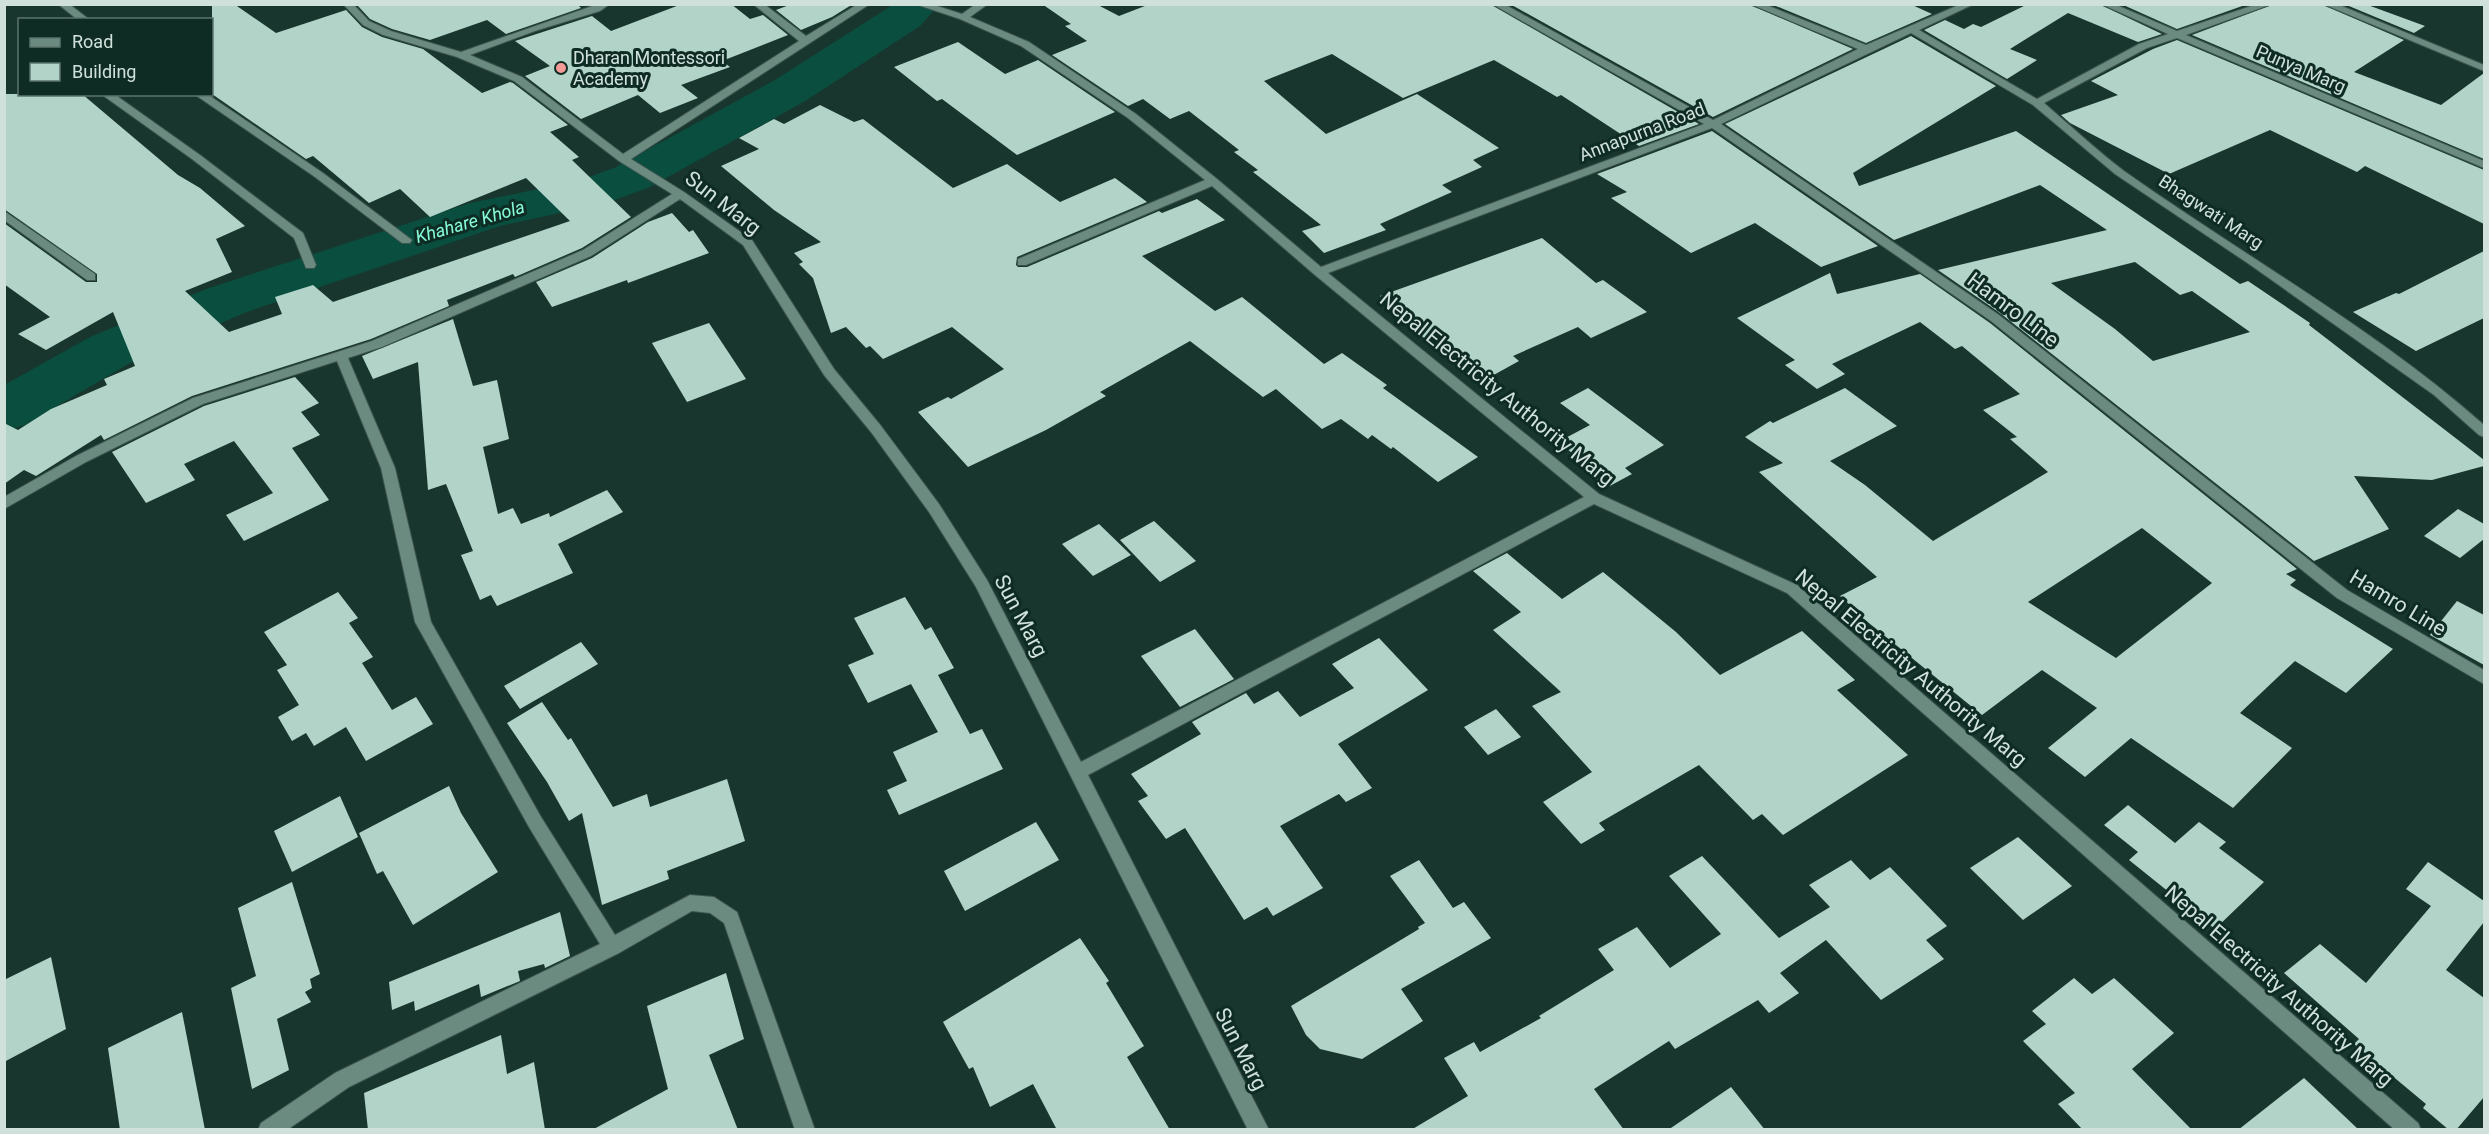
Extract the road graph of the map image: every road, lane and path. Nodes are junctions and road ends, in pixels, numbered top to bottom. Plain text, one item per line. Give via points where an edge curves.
1 (62, 4) edge
2 (347, 4) edge
3 (606, 4) edge
4 (757, 4) edge
5 (866, 4) edge
6 (919, 4) edge
7 (984, 4) edge
8 (1496, 4) edge
9 (1754, 4) edge
10 (1970, 4) edge
11 (2105, 4) edge
12 (2268, 4) edge
13 (2327, 4) edge
14 (963, 17) junction
15 (82, 18) edge
16 (1912, 30) junction
17 (2179, 35) junction
18 (806, 40) junction
19 (1866, 49) junction
20 (461, 55) junction
21 (2484, 68) edge
22 (109, 96) edge
23 (202, 96) edge
24 (2037, 103) junction
25 (1713, 123) junction
26 (628, 162) junction
27 (2484, 165) edge
28 (1213, 180) junction
29 (680, 194) junction
30 (4, 214) edge
31 (406, 240) dead end
32 (1022, 262) dead end
33 (310, 265) dead end
34 (1319, 272) junction
35 (91, 277) dead end
36 (341, 356) junction
37 (2484, 432) edge
38 (1594, 498) junction
39 (4, 504) edge
40 (2484, 678) edge
41 (1078, 772) junction
42 (612, 947) junction
43 (268, 1130) edge
44 (805, 1130) edge
45 (1259, 1130) edge
46 (2411, 1130) edge

1 - 15 street
2 - 20 street via 366,23 387,33
3 - 20 street
4 - 18 street
5 - 18 street
6 - 14 street, Nepal Electricity Authority Marg
7 - 14 street
8 - 25 street, Hamro Line
9 - 19 street
10 - 16 street, Annapurna Road
11 - 17 street, Punya Marg
12 - 17 street
13 - 21 street
14 - 28 street, Nepal Electricity Authority Marg via 1025,44 1132,116
16 - 19 street, Annapurna Road
16 - 24 street, Bhagwati Marg
17 - 24 street via 2143,46
17 - 27 street, Punya Marg
18 - 26 street
19 - 25 street, Annapurna Road
20 - 26 street via 518,79
22 - 33 street via 299,236
23 - 31 street via 319,174
24 - 37 street, Bhagwati Marg via 2118,172 2439,392
25 - 34 street, Annapurna Road
25 - 40 street, Hamro Line via 1995,318 2342,594
26 - 29 street, Sun Marg
28 - 32 street
28 - 34 street, Nepal Electricity Authority Marg
29 - 36 street via 587,253
29 - 41 street, Sun Marg via 748,243 829,372 934,508 982,585
30 - 35 street
34 - 38 street, Nepal Electricity Authority Marg
36 - 39 street via 198,401 81,459
36 - 42 street via 388,468 423,622 535,822
38 - 41 street
38 - 46 street, Nepal Electricity Authority Marg via 1792,589
41 - 45 street, Sun Marg
42 - 43 street via 342,1080
42 - 44 street via 690,903 714,904 731,918

